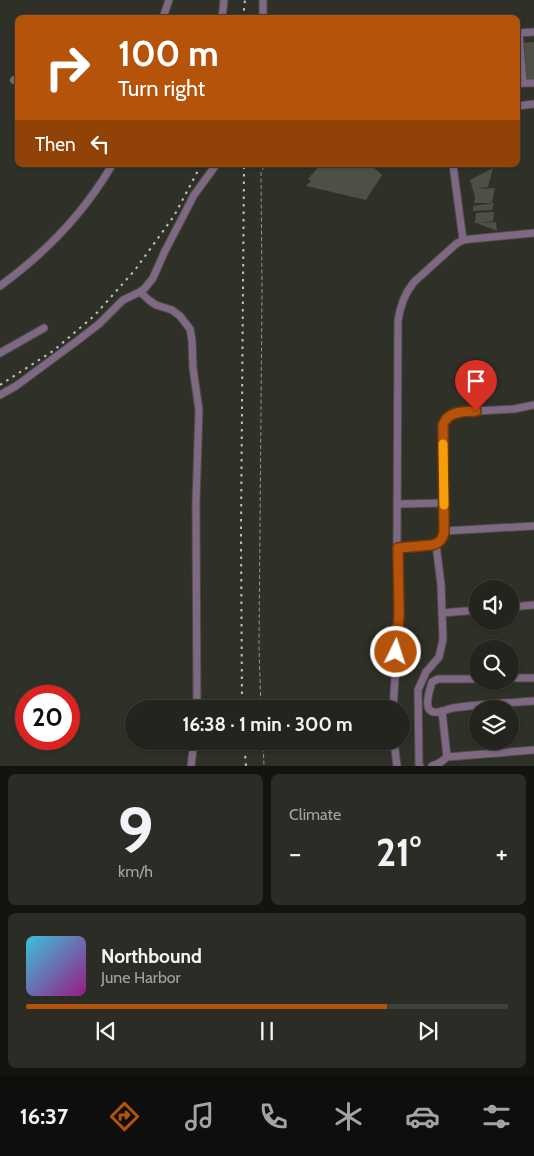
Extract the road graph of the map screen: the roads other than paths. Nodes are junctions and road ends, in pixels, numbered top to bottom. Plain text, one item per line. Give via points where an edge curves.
1 (169, 0) edge
2 (224, 0) edge
3 (263, 0) edge
4 (164, 15) edge
5 (222, 15) edge
6 (263, 15) edge
7 (534, 32) edge
8 (520, 33) edge
9 (520, 83) edge
10 (534, 83) edge
11 (534, 104) edge
12 (520, 106) edge
13 (111, 167) edge
14 (215, 167) edge
15 (453, 167) edge
16 (534, 233) edge
17 (462, 240) junction
18 (0, 286) edge
19 (140, 292) junction
20 (44, 328) dead end
21 (0, 353) edge
22 (0, 395) edge
23 (534, 405) edge
24 (444, 503) junction
25 (398, 504) junction
26 (534, 526) edge
27 (444, 531) junction
28 (436, 544) junction
29 (398, 548) junction
30 (534, 605) edge
31 (519, 606) edge
32 (469, 611) edge
33 (442, 613) junction
34 (519, 678) edge
35 (534, 678) edge
36 (469, 679) edge
37 (197, 700) edge
38 (394, 700) edge
39 (534, 701) edge
40 (442, 711) junction
41 (193, 750) edge
42 (395, 750) edge
43 (534, 750) edge
44 (447, 757) junction
45 (191, 766) edge
46 (397, 766) edge
47 (419, 766) edge
48 (432, 766) edge

1 - 4 street
2 - 5 street
3 - 6 street
7 - 8 street
9 - 10 street
11 - 12 street
13 - 18 street via 86,204 63,230
14 - 19 street via 191,200 153,278
15 - 17 street
16 - 17 street
17 - 25 street via 449,248 414,282 401,304 398,321
19 - 22 street via 123,300 77,342
19 - 37 street via 150,301 180,316 187,324 192,340 199,410
20 - 21 street
23 - 24 street via 456,412 446,418 442,429
24 - 25 street
24 - 27 street
25 - 29 street
26 - 27 street
27 - 28 street
28 - 29 street
28 - 33 street
29 - 38 street via 399,615
30 - 31 street
32 - 33 street
33 - 47 street via 443,639 439,657 426,672 418,690
34 - 35 street
36 - 40 street via 438,679 432,682 428,707 433,712
39 - 40 street
40 - 44 street
41 - 45 street
42 - 46 street
43 - 44 street
44 - 48 street

